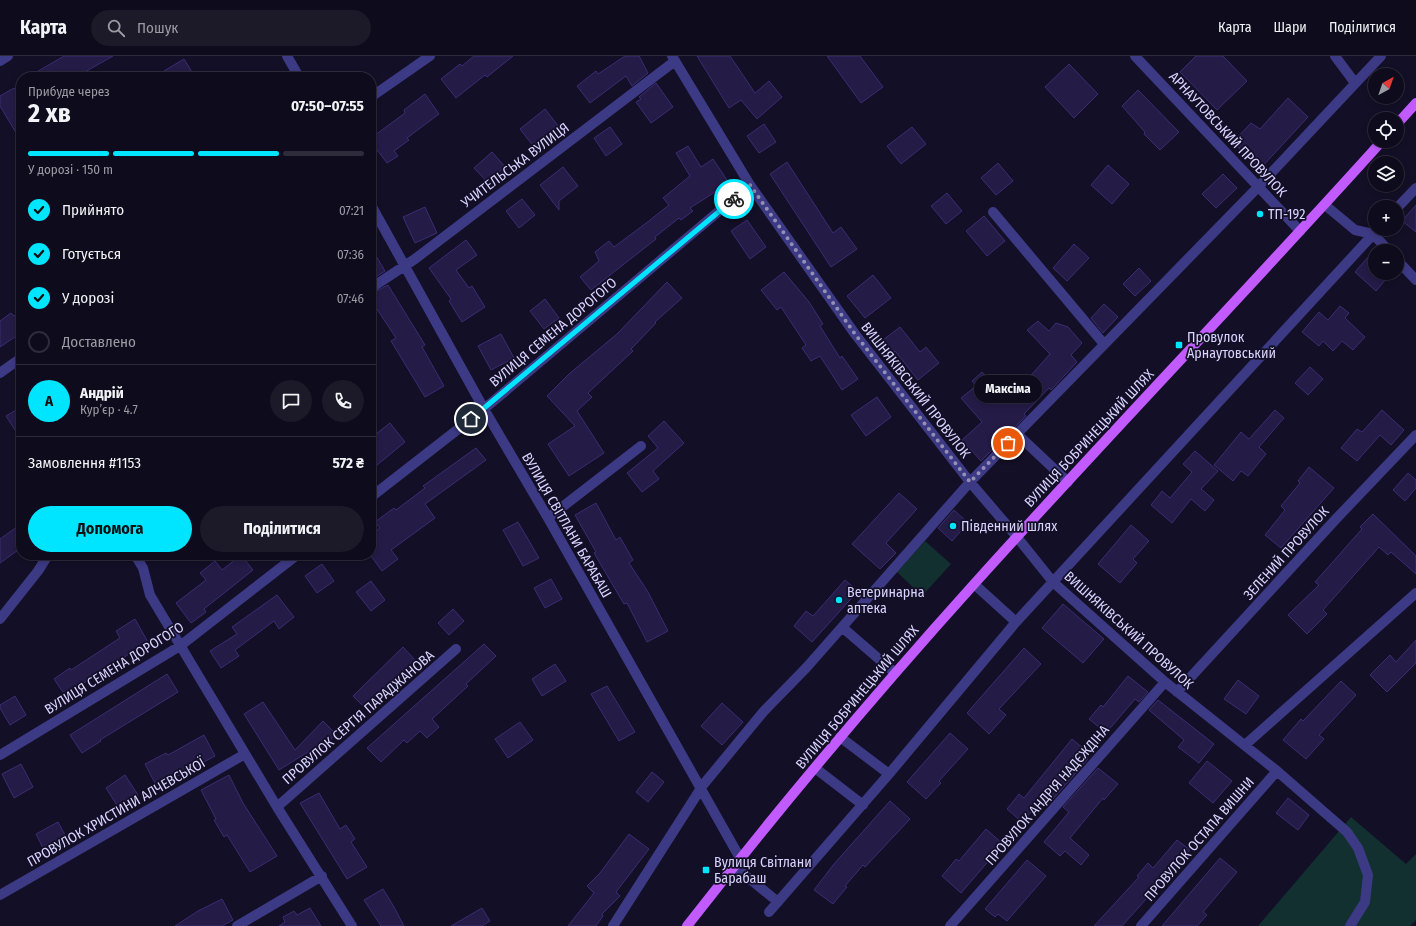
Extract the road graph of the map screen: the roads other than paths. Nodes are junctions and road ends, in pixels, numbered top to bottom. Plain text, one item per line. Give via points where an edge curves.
1 (8, 56) edge
2 (287, 56) edge
3 (430, 56) edge
4 (1135, 56) edge
5 (1334, 56) edge
6 (1381, 56) edge
7 (673, 58) edge
8 (0, 61) edge
9 (296, 72) edge
10 (1355, 83) junction
11 (376, 94) edge
12 (1416, 103) edge
13 (1404, 116) edge
14 (1376, 148) edge
15 (750, 185) junction
16 (1259, 186) junction
17 (1416, 188) edge
18 (1404, 201) edge
19 (1325, 205) junction
20 (993, 212) dead end
21 (376, 214) edge
22 (1300, 231) junction
23 (1368, 231) edge
24 (1371, 236) edge
25 (405, 266) junction
26 (1404, 267) edge
27 (1416, 280) edge
28 (376, 285) edge
29 (1104, 344) junction
30 (16, 362) edge
31 (0, 373) edge
32 (484, 409) junction
33 (1017, 434) junction
34 (1416, 435) edge
35 (640, 446) dead end
36 (970, 482) junction
37 (1068, 482) junction
38 (376, 493) edge
39 (548, 518) junction
40 (1018, 536) junction
41 (45, 560) edge
42 (137, 560) edge
43 (291, 560) edge
44 (1053, 582) junction
45 (974, 584) junction
46 (1416, 593) edge
47 (0, 619) edge
48 (1016, 622) junction
49 (842, 627) junction
50 (180, 646) junction
51 (456, 649) dead end
52 (895, 673) junction
53 (1165, 682) junction
54 (1177, 692) junction
55 (840, 737) junction
56 (1245, 744) junction
57 (245, 754) junction
58 (0, 755) edge
59 (815, 768) junction
60 (1277, 771) junction
61 (889, 774) junction
62 (700, 789) junction
63 (863, 805) junction
64 (277, 807) junction
65 (737, 862) junction
66 (322, 876) junction
67 (0, 895) edge
68 (778, 902) junction
69 (769, 912) dead end
70 (237, 926) edge
71 (352, 926) edge
72 (613, 926) edge
73 (687, 926) edge
74 (950, 926) edge
75 (1141, 926) edge
76 (1350, 926) edge

1 - 8 street
2 - 9 street
3 - 11 street
4 - 16 street, АРНАУТОВСЬКИЙ ПРОВУЛОК
5 - 10 street
6 - 10 street
7 - 15 street, ВИШНЯКІВСЬКИЙ ПРОВУЛОК
7 - 25 street, УЧИТЕЛЬСЬКА ВУЛИЦЯ
10 - 16 street
12 - 13 main road
14 - 19 main road, ВУЛИЦЯ БОБРИНЕЦЬКИЙ ШЛЯХ
15 - 32 street, ВУЛИЦЯ СЕМЕНА ДОРОГОГО
15 - 36 street, ВИШНЯКІВСЬКИЙ ПРОВУЛОК via 855,334
16 - 22 street, АРНАУТОВСЬКИЙ ПРОВУЛОК
16 - 29 street
17 - 18 street
19 - 22 main road, ВУЛИЦЯ БОБРИНЕЦЬКИЙ ШЛЯХ
19 - 23 street via 1355,230
20 - 29 street
21 - 25 street, ВУЛИЦЯ СВІТЛАНИ БАРАБАШ
22 - 37 main road, ВУЛИЦЯ БОБРИНЕЦЬКИЙ ШЛЯХ
24 - 44 street
25 - 28 street, УЧИТЕЛЬСЬКА ВУЛИЦЯ
25 - 32 street, ВУЛИЦЯ СВІТЛАНИ БАРАБАШ
26 - 27 street
29 - 33 street
30 - 31 street
32 - 38 street, ВУЛИЦЯ СЕМЕНА ДОРОГОГО
32 - 39 street, ВУЛИЦЯ СВІТЛАНИ БАРАБАШ
33 - 36 street
33 - 37 street
34 - 54 street, ЗЕЛЕНИЙ ПРОВУЛОК
35 - 39 street
36 - 40 street, ВИШНЯКІВСЬКИЙ ПРОВУЛОК
36 - 49 street
37 - 40 main road, ВУЛИЦЯ БОБРИНЕЦЬКИЙ ШЛЯХ
39 - 62 street, ВУЛИЦЯ СВІТЛАНИ БАРАБАШ
40 - 44 street, ВИШНЯКІВСЬКИЙ ПРОВУЛОК
40 - 45 main road, ВУЛИЦЯ БОБРИНЕЦЬКИЙ ШЛЯХ
41 - 47 street
42 - 50 street via 143,568 150,595
43 - 50 street, ВУЛИЦЯ СЕМЕНА ДОРОГОГО
44 - 48 street
44 - 53 street, ВИШНЯКІВСЬКИЙ ПРОВУЛОК
45 - 48 street
45 - 52 main road, ВУЛИЦЯ БОБРИНЕЦЬКИЙ ШЛЯХ
46 - 56 street
48 - 61 street
49 - 52 street
49 - 62 street via 764,711
50 - 57 street
50 - 58 street, ВУЛИЦЯ СЕМЕНА ДОРОГОГО
51 - 64 street, ПРОВУЛОК СЕРГІЯ ПАРАДЖАНОВА
52 - 55 main road, ВУЛИЦЯ БОБРИНЕЦЬКИЙ ШЛЯХ
53 - 54 street, ВИШНЯКІВСЬКИЙ ПРОВУЛОК
53 - 74 street, ПРОВУЛОК АНДРІЯ НАДЄЖДІНА
54 - 56 street, ВИШНЯКІВСЬКИЙ ПРОВУЛОК
55 - 59 main road, ВУЛИЦЯ БОБРИНЕЦЬКИЙ ШЛЯХ
55 - 61 street
56 - 60 street, ВИШНЯКІВСЬКИЙ ПРОВУЛОК
57 - 64 street
57 - 67 street, ПРОВУЛОК ХРИСТИНИ АЛЧЕВСЬКОЇ
59 - 63 street
59 - 65 main road, ВУЛИЦЯ БОБРИНЕЦЬКИЙ ШЛЯХ
60 - 75 street, ПРОВУЛОК ОСТАПА ВИШНИ
60 - 76 street, ВИШНЯКІВСЬКИЙ ПРОВУЛОК via 1347,832 1358,848 1368,875 1365,902
61 - 63 street
62 - 65 street, ВУЛИЦЯ СВІТЛАНИ БАРАБАШ
62 - 72 street
63 - 68 street
64 - 66 street
65 - 68 street
65 - 73 main road, ВУЛИЦЯ БОБРИНЕЦЬКИЙ ШЛЯХ
66 - 70 street
66 - 71 street
68 - 69 street

